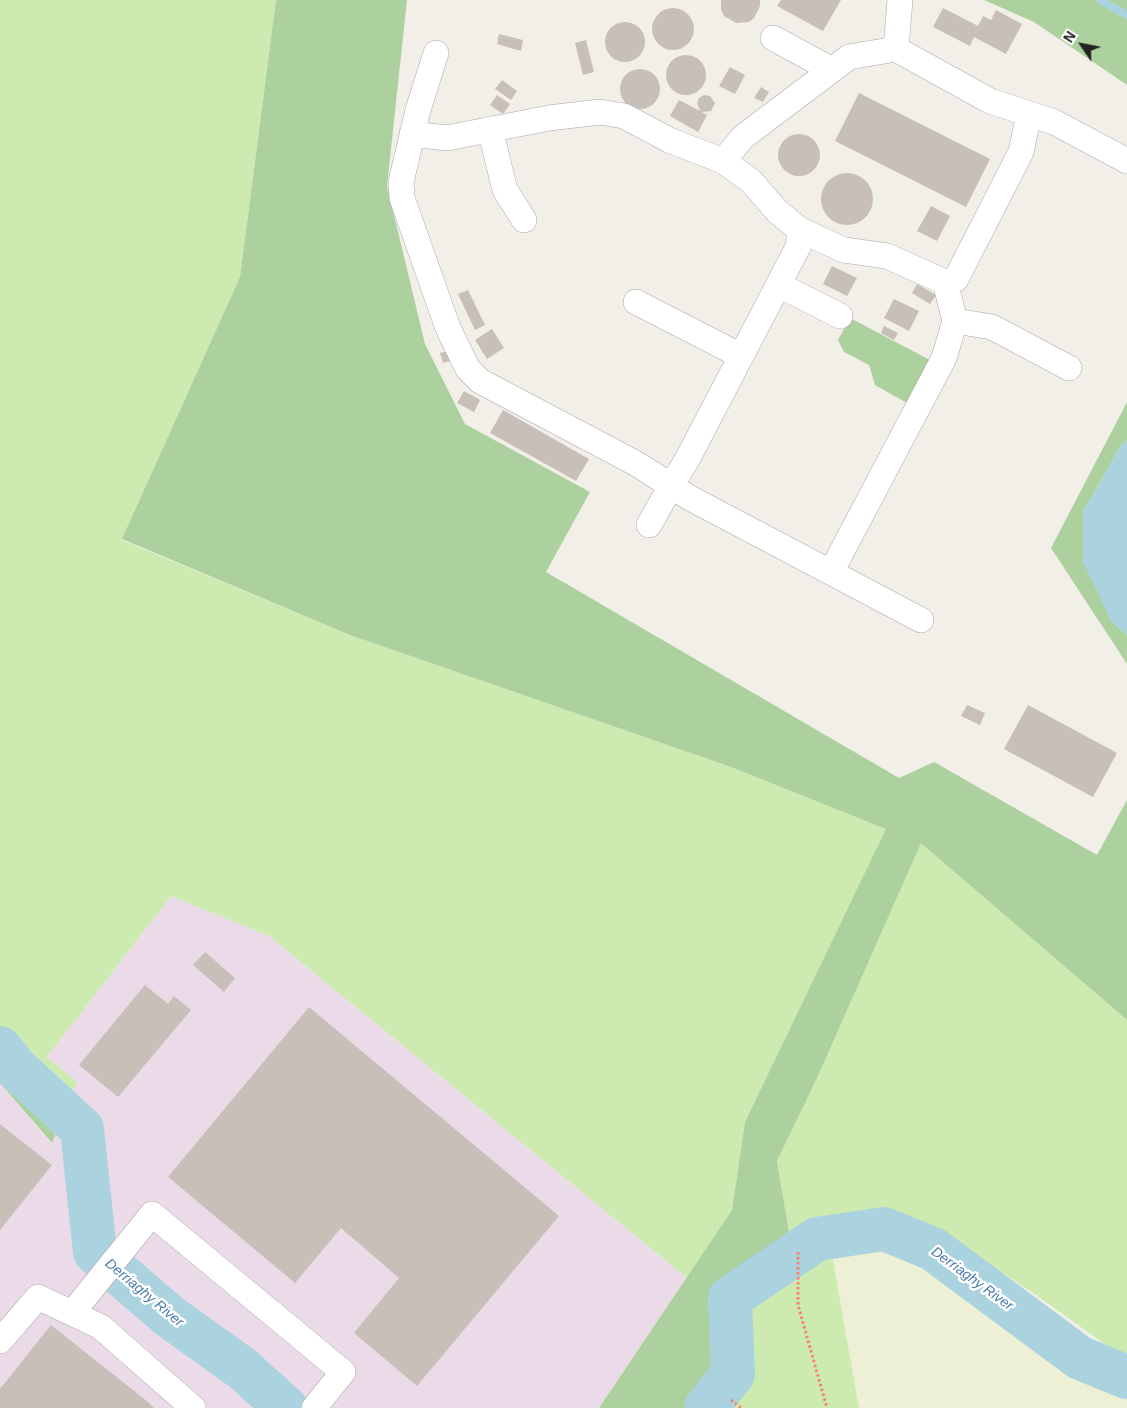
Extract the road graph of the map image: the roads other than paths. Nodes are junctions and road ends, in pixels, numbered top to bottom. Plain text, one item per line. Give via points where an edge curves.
1 (900, 0) edge
2 (773, 38) dead end
3 (896, 49) junction
4 (436, 52) dead end
5 (832, 70) junction
6 (1029, 114) junction
7 (490, 129) junction
8 (412, 134) junction
9 (723, 161) junction
10 (1127, 161) edge
11 (524, 220) dead end
12 (800, 230) junction
13 (945, 282) junction
14 (778, 285) junction
15 (636, 302) dead end
16 (840, 316) dead end
17 (955, 321) junction
18 (741, 356) junction
19 (1069, 368) dead end
20 (671, 486) junction
21 (649, 525) dead end
22 (831, 572) junction
23 (921, 620) dead end
24 (73, 1312) junction
25 (0, 1341) edge
26 (193, 1408) edge
27 (314, 1408) edge

1 - 3 lane
2 - 5 lane
3 - 5 lane via 849,57
3 - 6 lane via 990,101
4 - 8 lane
5 - 9 lane via 743,137
6 - 10 lane via 1054,122
6 - 13 lane via 1022,152 956,279
7 - 8 lane via 447,138
7 - 9 lane via 600,112 624,116 668,140
7 - 11 lane via 505,190
8 - 20 lane via 401,182 402,198 448,328 468,369 480,381
9 - 12 lane via 751,182 777,211
12 - 13 lane via 844,250 887,256
12 - 14 lane via 798,247
13 - 17 lane
14 - 16 lane
14 - 18 lane
15 - 18 lane
17 - 19 lane via 992,326
17 - 22 lane via 944,358
18 - 20 lane
20 - 21 lane
20 - 22 lane
22 - 23 lane
24 - 25 lane via 38,1297
24 - 26 lane via 102,1327
24 - 27 lane via 152,1214 343,1372

